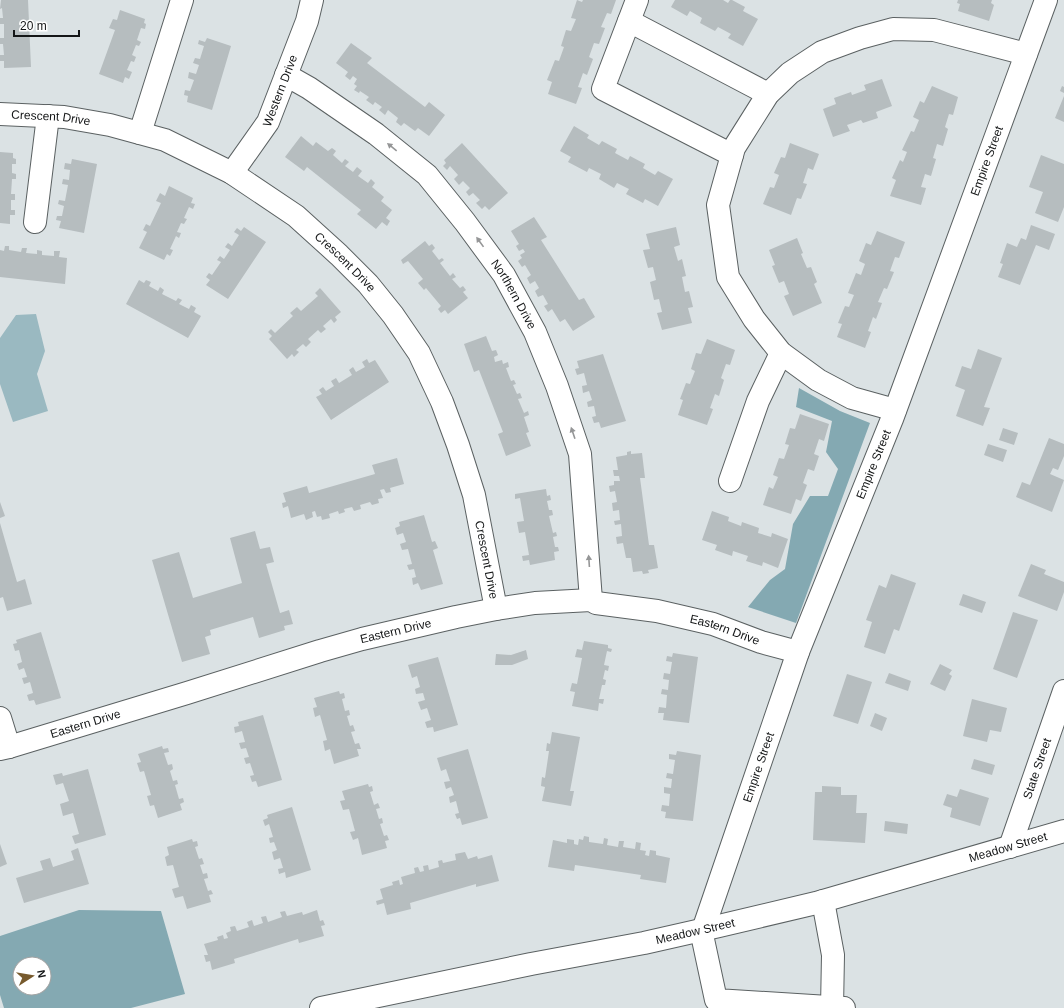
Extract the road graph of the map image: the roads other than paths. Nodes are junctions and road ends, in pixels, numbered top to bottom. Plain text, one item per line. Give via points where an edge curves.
1 (182, 0) edge
2 (312, 0) edge
3 (637, 0) edge
4 (1046, 0) edge
5 (629, 21) junction
6 (1026, 54) junction
7 (286, 75) junction
8 (768, 94) junction
9 (0, 114) edge
10 (48, 116) junction
11 (140, 133) junction
12 (732, 155) junction
13 (232, 173) junction
14 (35, 222) dead end
15 (781, 353) junction
16 (895, 410) junction
17 (730, 481) dead end
18 (591, 600) junction
19 (496, 609) junction
20 (798, 652) junction
21 (1064, 691) edge
22 (0, 718) edge
23 (5, 748) edge
24 (1064, 831) edge
25 (1010, 847) junction
26 (823, 900) junction
27 (702, 930) junction
28 (321, 1008) edge
29 (836, 1008) edge

1 - 11 street
2 - 7 street, Western Drive via 307,21
3 - 5 street
4 - 6 street, Empire Street
5 - 8 street
5 - 12 street via 602,89
6 - 8 street via 934,30 893,29 822,52 790,72
6 - 16 street, Empire Street
7 - 13 street, Western Drive via 268,122
18 -> 7 street, Northern Drive via 580,454 535,332 504,275 427,176 376,134
8 - 12 street
9 - 10 street, Crescent Drive
10 - 11 street, Crescent Drive via 110,125
10 - 14 street
11 - 13 street, Crescent Drive via 165,140
12 - 15 street via 718,206 728,277 754,319
13 - 19 street, Crescent Drive via 296,216 339,255 368,284 420,353 445,409 474,495
15 - 16 street via 818,380 852,398
15 - 17 street via 758,401
16 - 20 street, Empire Street
18 - 19 street, Eastern Drive via 534,603
18 - 20 street, Eastern Drive via 596,603 657,611 712,624
19 - 23 street, Eastern Drive via 320,651
20 - 27 street, Empire Street
21 - 25 street, State Street
22 - 23 street
24 - 25 street, Meadow Street
25 - 26 street, Meadow Street
26 - 27 street, Meadow Street
26 - 29 street via 833,955
27 - 28 street, Meadow Street
27 - 29 street via 716,1000

